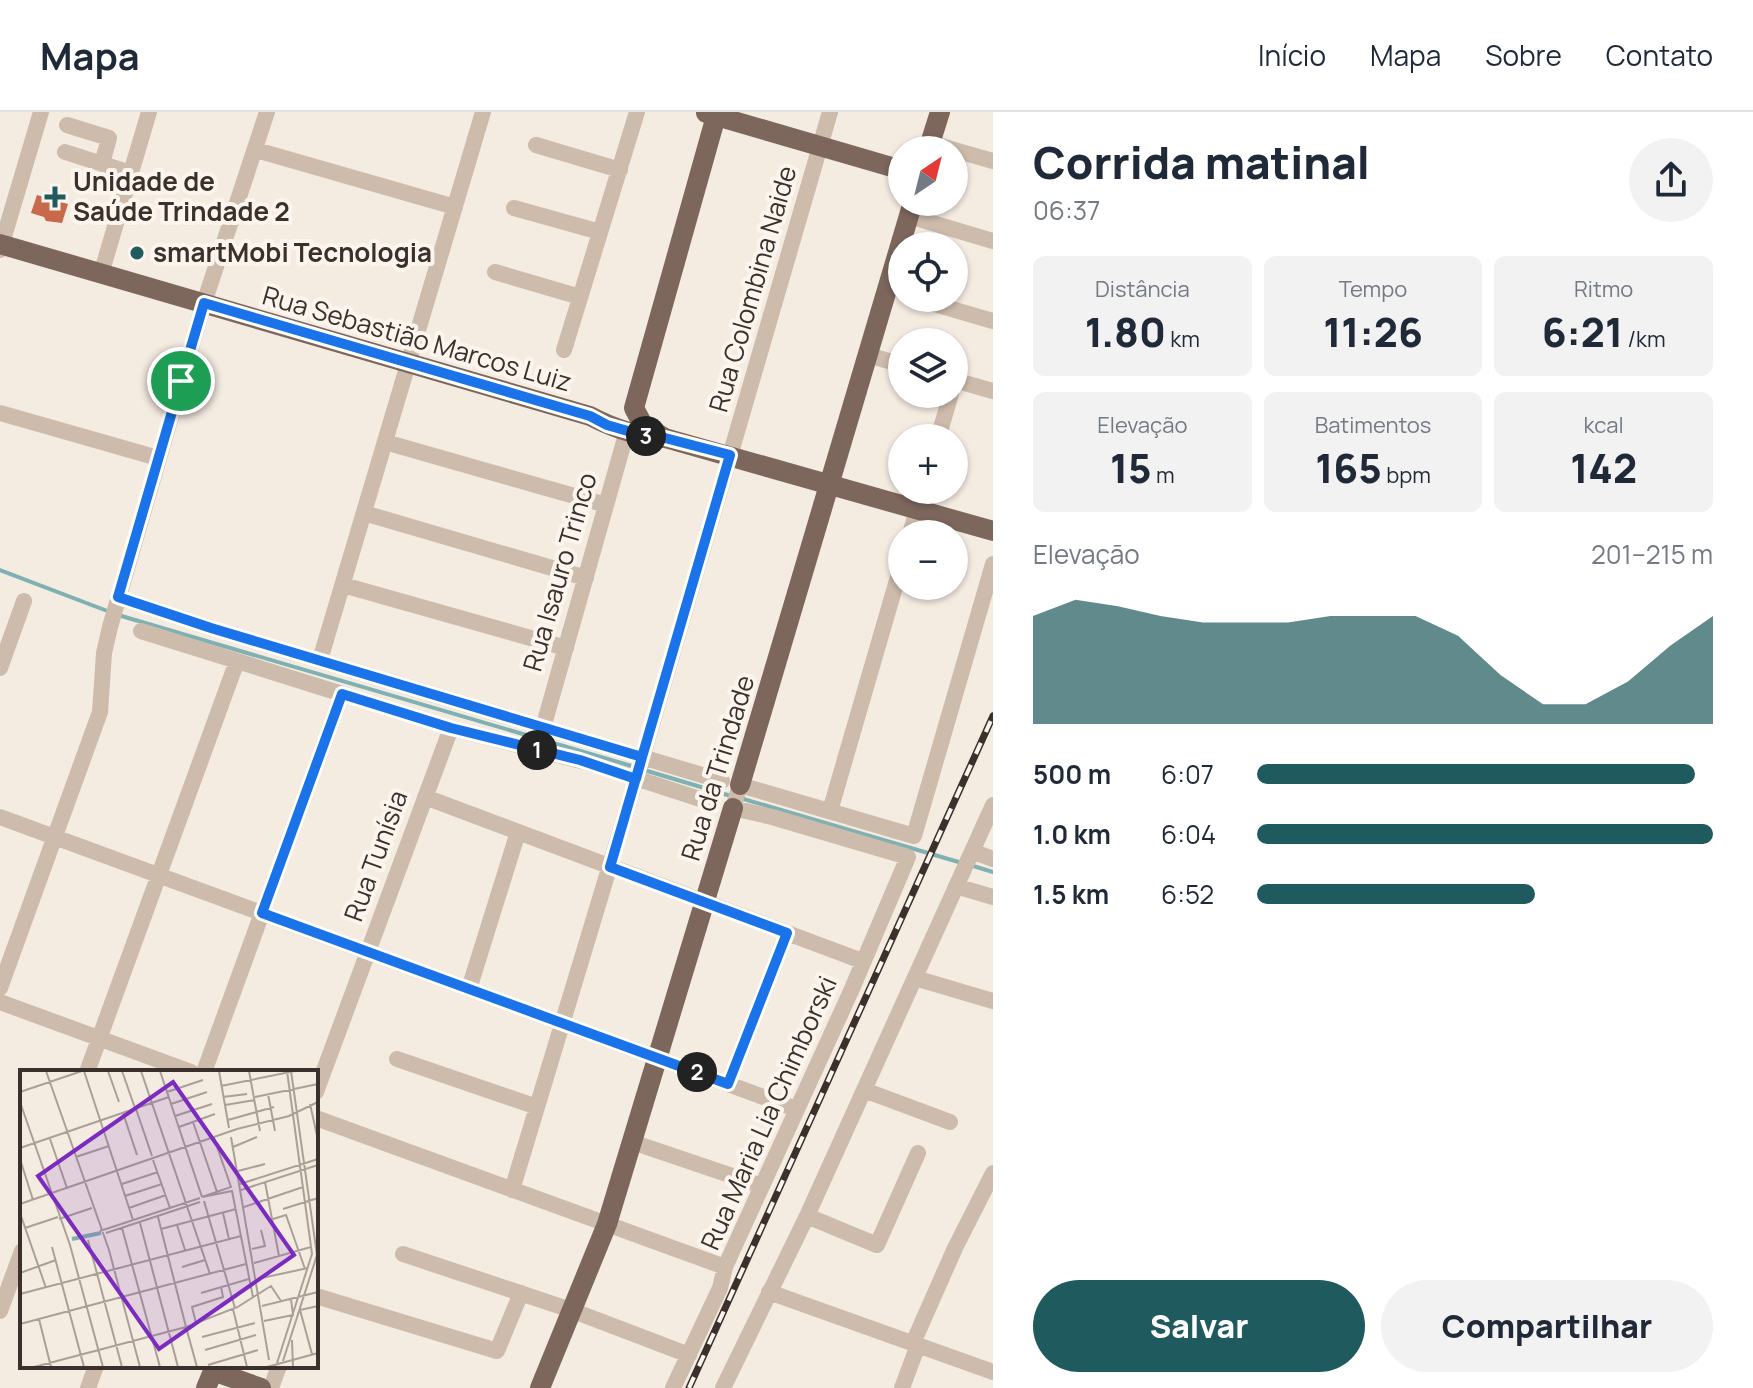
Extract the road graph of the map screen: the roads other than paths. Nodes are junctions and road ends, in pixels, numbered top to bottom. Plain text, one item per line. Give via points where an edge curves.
1 (41, 112) edge
2 (149, 112) edge
3 (267, 112) edge
4 (483, 112) edge
5 (637, 112) edge
6 (830, 112) edge
7 (940, 112) edge
8 (712, 113) edge
9 (67, 125) dead end
10 (932, 136) edge
11 (536, 145) dead end
12 (820, 146) junction
13 (256, 150) junction
14 (65, 152) dead end
15 (968, 155) edge
16 (993, 161) edge
17 (102, 164) junction
18 (888, 166) edge
19 (620, 170) junction
20 (131, 173) junction
21 (455, 207) junction
22 (514, 208) dead end
23 (929, 216) edge
24 (600, 232) junction
25 (993, 241) edge
26 (1, 246) edge
27 (495, 272) dead end
28 (101, 274) junction
29 (580, 297) junction
30 (204, 303) junction
31 (888, 307) edge
32 (962, 312) edge
33 (993, 321) edge
34 (564, 350) dead end
35 (868, 355) junction
36 (888, 361) edge
37 (409, 362) junction
38 (968, 385) edge
39 (993, 391) edge
40 (634, 408) junction
41 (0, 413) edge
42 (590, 416) junction
43 (627, 431) junction
44 (665, 438) junction
45 (385, 442) junction
46 (730, 455) junction
47 (158, 458) junction
48 (830, 484) junction
49 (888, 494) edge
50 (929, 504) edge
51 (606, 505) junction
52 (364, 513) junction
53 (993, 531) edge
54 (993, 564) edge
55 (586, 578) junction
56 (343, 585) junction
57 (118, 597) junction
58 (891, 600) edge
59 (24, 601) dead end
60 (141, 631) dead end
61 (566, 648) junction
62 (320, 660) junction
63 (237, 661) junction
64 (0, 668) edge
65 (342, 694) junction
66 (451, 728) junction
67 (543, 728) junction
68 (642, 757) junction
69 (636, 779) junction
70 (731, 783) junction
71 (425, 797) junction
72 (709, 802) dead end
73 (733, 808) junction
74 (830, 811) junction
75 (992, 811) edge
76 (0, 817) edge
77 (518, 832) junction
78 (55, 838) junction
79 (971, 854) junction
80 (993, 859) edge
81 (610, 867) junction
82 (158, 876) junction
83 (959, 881) junction
84 (993, 897) edge
85 (704, 902) junction
86 (262, 913) junction
87 (787, 933) junction
88 (368, 952) junction
89 (862, 961) junction
90 (915, 978) junction
91 (0, 988) edge
92 (469, 989) junction
93 (993, 1001) edge
94 (0, 1002) edge
95 (562, 1023) junction
96 (99, 1039) junction
97 (657, 1058) junction
98 (397, 1059) dead end
99 (88, 1070) edge
100 (185, 1070) edge
101 (205, 1070) edge
102 (728, 1084) junction
103 (318, 1087) edge
104 (864, 1090) junction
105 (537, 1107) junction
106 (796, 1109) junction
107 (318, 1119) edge
108 (950, 1122) dead end
109 (632, 1142) junction
110 (918, 1153) dead end
111 (993, 1173) edge
112 (762, 1186) junction
113 (512, 1190) junction
114 (807, 1216) junction
115 (607, 1224) junction
116 (403, 1254) dead end
117 (20, 1258) edge
118 (725, 1267) junction
119 (769, 1292) junction
120 (521, 1293) junction
121 (318, 1297) edge
122 (7, 1300) edge
123 (571, 1310) junction
124 (915, 1344) junction
125 (689, 1355) junction
126 (95, 1368) edge
127 (278, 1368) edge
128 (993, 1372) edge
129 (208, 1373) edge
130 (731, 1386) edge
131 (88, 1388) edge
132 (261, 1388) edge
133 (271, 1388) edge
134 (540, 1388) edge
135 (673, 1388) edge
136 (902, 1388) edge

1 - 26 street
2 - 20 street
3 - 13 street
4 - 21 street
5 - 19 street
6 - 12 street, Rua Colombina Naide
7 - 10 main road
8 - 12 main road
8 - 40 main road
9 - 17 street via 109,138
11 - 19 street
12 - 18 main road
12 - 46 street, Rua Colombina Naide
13 - 21 street
13 - 30 street
14 - 17 street
15 - 16 street
17 - 20 street
19 - 24 street
20 - 28 street
21 - 37 street
22 - 24 street
23 - 25 street
24 - 29 street
26 - 28 main road, Rua Sebastião Marcos Luiz
27 - 29 street
28 - 30 main road, Rua Sebastião Marcos Luiz
29 - 34 street
30 - 37 main road, Rua Sebastião Marcos Luiz
30 - 47 street
31 - 35 main road, Rua da Trindade
32 - 33 street
35 - 36 street
35 - 48 main road, Rua da Trindade
37 - 42 main road, Rua Sebastião Marcos Luiz
37 - 45 street
38 - 39 street
40 - 42 main road, Rua Sebastião Marcos Luiz via 619,417
40 - 44 main road, Rua Sebastião Marcos Luiz via 643,425
41 - 47 street
42 - 43 main road, Rua Sebastião Marcos Luiz
43 - 44 main road, Rua Sebastião Marcos Luiz
43 - 51 street, Rua Isauro Trinco
44 - 46 main road, Rua Sebastião Marcos Luiz
45 - 51 street
45 - 52 street
46 - 48 main road, Rua Sebastião Marcos Luiz
46 - 68 street, Rua Colombina Naide
47 - 57 street
48 - 49 main road, Rua Sebastião Marcos Luiz
48 - 70 main road, Rua da Trindade
50 - 53 main road, Rua Sebastião Marcos Luiz
51 - 55 street, Rua Isauro Trinco
52 - 55 street
52 - 56 street
54 - 74 street via 914,836
55 - 61 street, Rua Isauro Trinco
56 - 61 street
56 - 62 street
57 - 62 street
57 - 78 street via 104,653 100,712
58 - 74 street
59 - 64 street
60 - 63 street
61 - 67 street, Rua Isauro Trinco
62 - 67 street
63 - 65 street
63 - 82 street
65 - 66 street
65 - 86 street
66 - 69 street
66 - 71 street, Rua Tunísia
67 - 68 street
68 - 69 street, Rua Colombina Naide
68 - 70 street
69 - 72 street
69 - 81 street, Rua Colombina Naide
70 - 73 street, Rua da Trindade
70 - 74 street
71 - 77 street
71 - 88 street, Rua Tunísia
73 - 85 main road, Rua da Trindade
73 - 89 street, Rua Maria Lia Chimborski via 908,857
75 - 79 street
76 - 78 street
77 - 81 street
77 - 92 street
78 - 82 street
78 - 91 street
79 - 80 street
79 - 83 street
81 - 85 street
81 - 95 street, Rua Colombina Naide
82 - 86 street
82 - 96 street
83 - 84 street
83 - 90 street
85 - 87 street
85 - 97 main road, Rua da Trindade
86 - 88 street
86 - 101 street
87 - 89 street
87 - 102 street
88 - 92 street
88 - 103 street, Rua Tunísia
89 - 106 street, Rua Maria Lia Chimborski
90 - 93 street
90 - 104 street
92 - 95 street
94 - 96 street
95 - 97 street
95 - 105 street, Rua Colombina Naide
96 - 99 street
96 - 100 street
97 - 102 street
97 - 109 main road, Rua da Trindade
98 - 105 street
102 - 106 street
104 - 108 street
104 - 114 street
105 - 113 street, Rua Colombina Naide
106 - 112 street, Rua Maria Lia Chimborski
107 - 113 street
109 - 112 street
109 - 115 main road, Rua da Trindade
110 - 114 street via 877,1245
111 - 124 street
112 - 118 street, Rua Maria Lia Chimborski
113 - 115 street
114 - 119 street
115 - 118 street
115 - 123 main road, Rua da Trindade
116 - 120 street
117 - 122 street
118 - 125 street, Rua Maria Lia Chimborski
119 - 124 street
119 - 130 street
120 - 121 street via 497,1351
120 - 123 street
123 - 125 street
123 - 134 main road, Rua da Trindade
124 - 128 street
124 - 136 street
125 - 135 street, Rua Maria Lia Chimborski
126 - 131 street
127 - 133 street
129 - 132 main road

